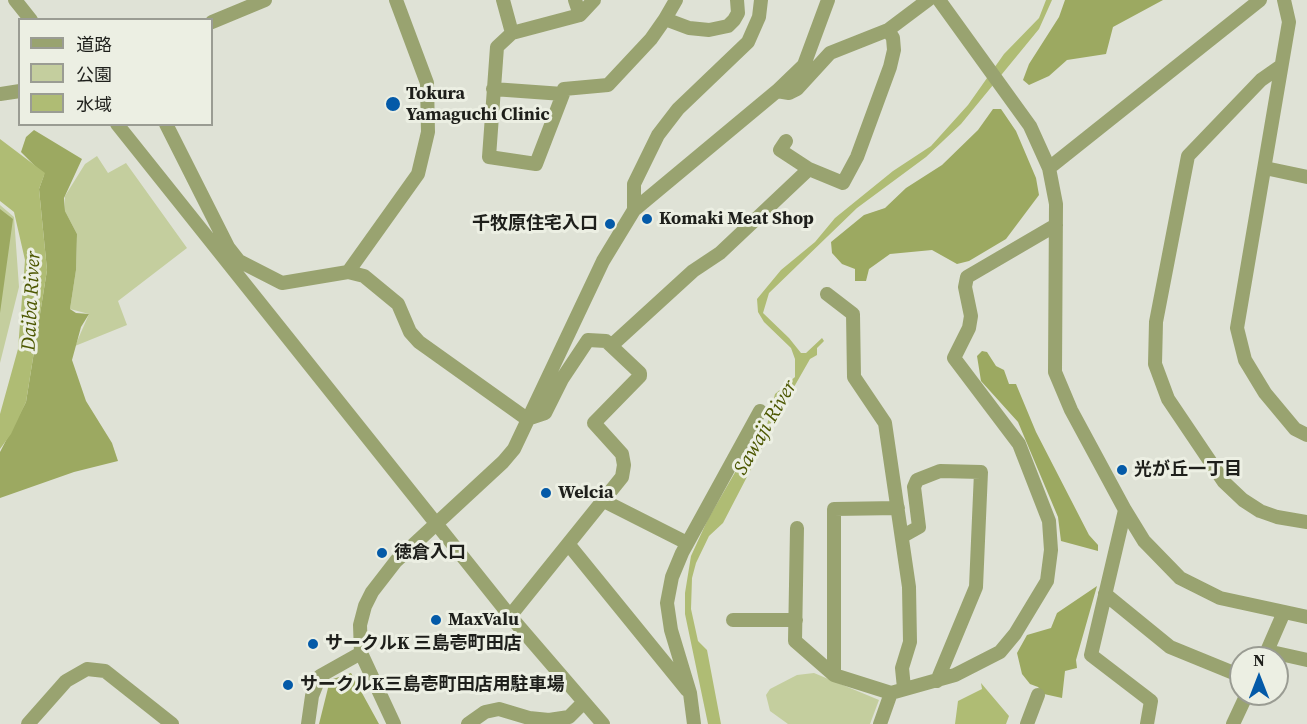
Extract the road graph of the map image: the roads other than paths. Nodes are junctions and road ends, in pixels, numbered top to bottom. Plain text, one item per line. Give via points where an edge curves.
1 (15, 0) edge
2 (265, 0) edge
3 (396, 0) edge
4 (503, 0) edge
5 (575, 0) edge
6 (594, 0) edge
7 (676, 0) edge
8 (737, 0) edge
9 (761, 0) edge
10 (828, 0) edge
11 (928, 0) edge
12 (939, 0) edge
13 (1260, 0) edge
14 (1284, 0) edge
15 (233, 6) edge
16 (579, 15) junction
17 (29, 18) edge
18 (665, 19) junction
19 (213, 21) edge
20 (888, 30) junction
21 (512, 33) junction
22 (1281, 66) junction
23 (493, 89) junction
24 (18, 91) edge
25 (777, 91) junction
26 (0, 94) edge
27 (563, 94) junction
28 (119, 126) edge
29 (167, 126) edge
30 (786, 141) dead end
31 (1049, 168) junction
32 (1265, 168) junction
33 (809, 170) junction
34 (1307, 177) edge
35 (634, 210) junction
36 (1056, 225) junction
37 (348, 272) junction
38 (827, 294) dead end
39 (612, 345) junction
40 (760, 411) dead end
41 (527, 419) junction
42 (1307, 435) edge
43 (604, 501) junction
44 (898, 508) junction
45 (1125, 510) junction
46 (1307, 522) edge
47 (437, 524) junction
48 (797, 528) dead end
49 (903, 536) junction
50 (687, 543) junction
51 (568, 546) junction
52 (1105, 594) junction
53 (1284, 612) junction
54 (510, 616) junction
55 (1307, 617) edge
56 (733, 620) dead end
57 (796, 620) junction
58 (1269, 646) edge
59 (361, 653) junction
60 (1289, 657) edge
61 (1307, 660) edge
62 (1229, 671) edge
63 (834, 675) junction
64 (937, 681) junction
65 (897, 691) junction
66 (690, 693) junction
67 (1038, 695) dead end
68 (583, 703) junction
69 (1241, 706) edge
70 (28, 724) edge
71 (172, 724) edge
72 (308, 724) edge
73 (394, 724) edge
74 (468, 724) edge
75 (603, 724) edge
76 (694, 724) edge
77 (880, 724) edge
78 (1027, 724) edge
79 (1147, 724) edge
80 (1233, 724) edge

1 - 17 street
2 - 15 street
3 - 37 street via 427,83 428,132 418,174
4 - 21 street
5 - 16 street
6 - 16 street
7 - 18 street
8 - 18 street via 738,13 721,28 689,28
9 - 35 street via 748,42 678,109 658,135 634,183
10 - 25 street via 804,65
11 - 20 street
12 - 31 street via 1030,126
13 - 31 street
14 - 22 street via 1289,22
15 - 19 street
16 - 21 street
18 - 27 street via 613,81 601,86 564,89
20 - 25 street via 831,53 797,89 789,93
20 - 33 street via 893,38 893,58 857,157 843,183
21 - 23 street via 497,47
22 - 32 street
22 - 46 street via 1261,80 1188,156 1156,322 1155,364 1168,399 1224,482 1260,511
23 - 27 street
23 - 27 street via 489,157 536,164
24 - 26 street
25 - 35 street
28 - 47 street
29 - 37 street via 228,247 239,261 282,283
30 - 33 street via 780,150
31 - 36 street
32 - 34 street
32 - 42 street via 1240,310 1239,342 1265,393 1295,429
33 - 39 street
35 - 41 street via 603,261
36 - 45 street via 1055,372
36 - 64 street via 967,277 964,287 971,316 954,358 1019,444 1049,522 1049,573 1015,634 1000,652
37 - 41 street via 364,276 398,304 410,332 419,342
38 - 44 street via 853,314 854,377 885,423
39 - 41 street via 604,340 588,340 545,413
39 - 43 street via 640,376 594,423 619,450 624,465 622,477
40 - 50 street
41 - 47 street via 514,449 503,462
43 - 50 street
43 - 51 street
44 - 49 street
44 - 63 street via 834,509
45 - 52 street
45 - 53 street via 1144,542 1180,578 1220,597
47 - 54 street
47 - 59 street via 396,561 372,592 360,625
48 - 57 street
49 - 64 street via 920,528 914,488 917,480 940,471 981,472 975,594
49 - 65 street via 910,642
50 - 66 street via 672,577 667,603
51 - 54 street
51 - 66 street
52 - 62 street via 1170,647
52 - 79 street via 1091,655 1151,701
53 - 55 street
53 - 58 street
54 - 68 street
56 - 57 street
57 - 63 street via 797,645
59 - 72 street via 320,676
59 - 73 street
60 - 61 street
63 - 65 street
64 - 65 street
65 - 77 street
66 - 76 street
67 - 78 street
68 - 74 street via 569,717 530,718 499,709 485,712
68 - 75 street
69 - 80 street
70 - 71 street via 66,681 87,669 105,671

